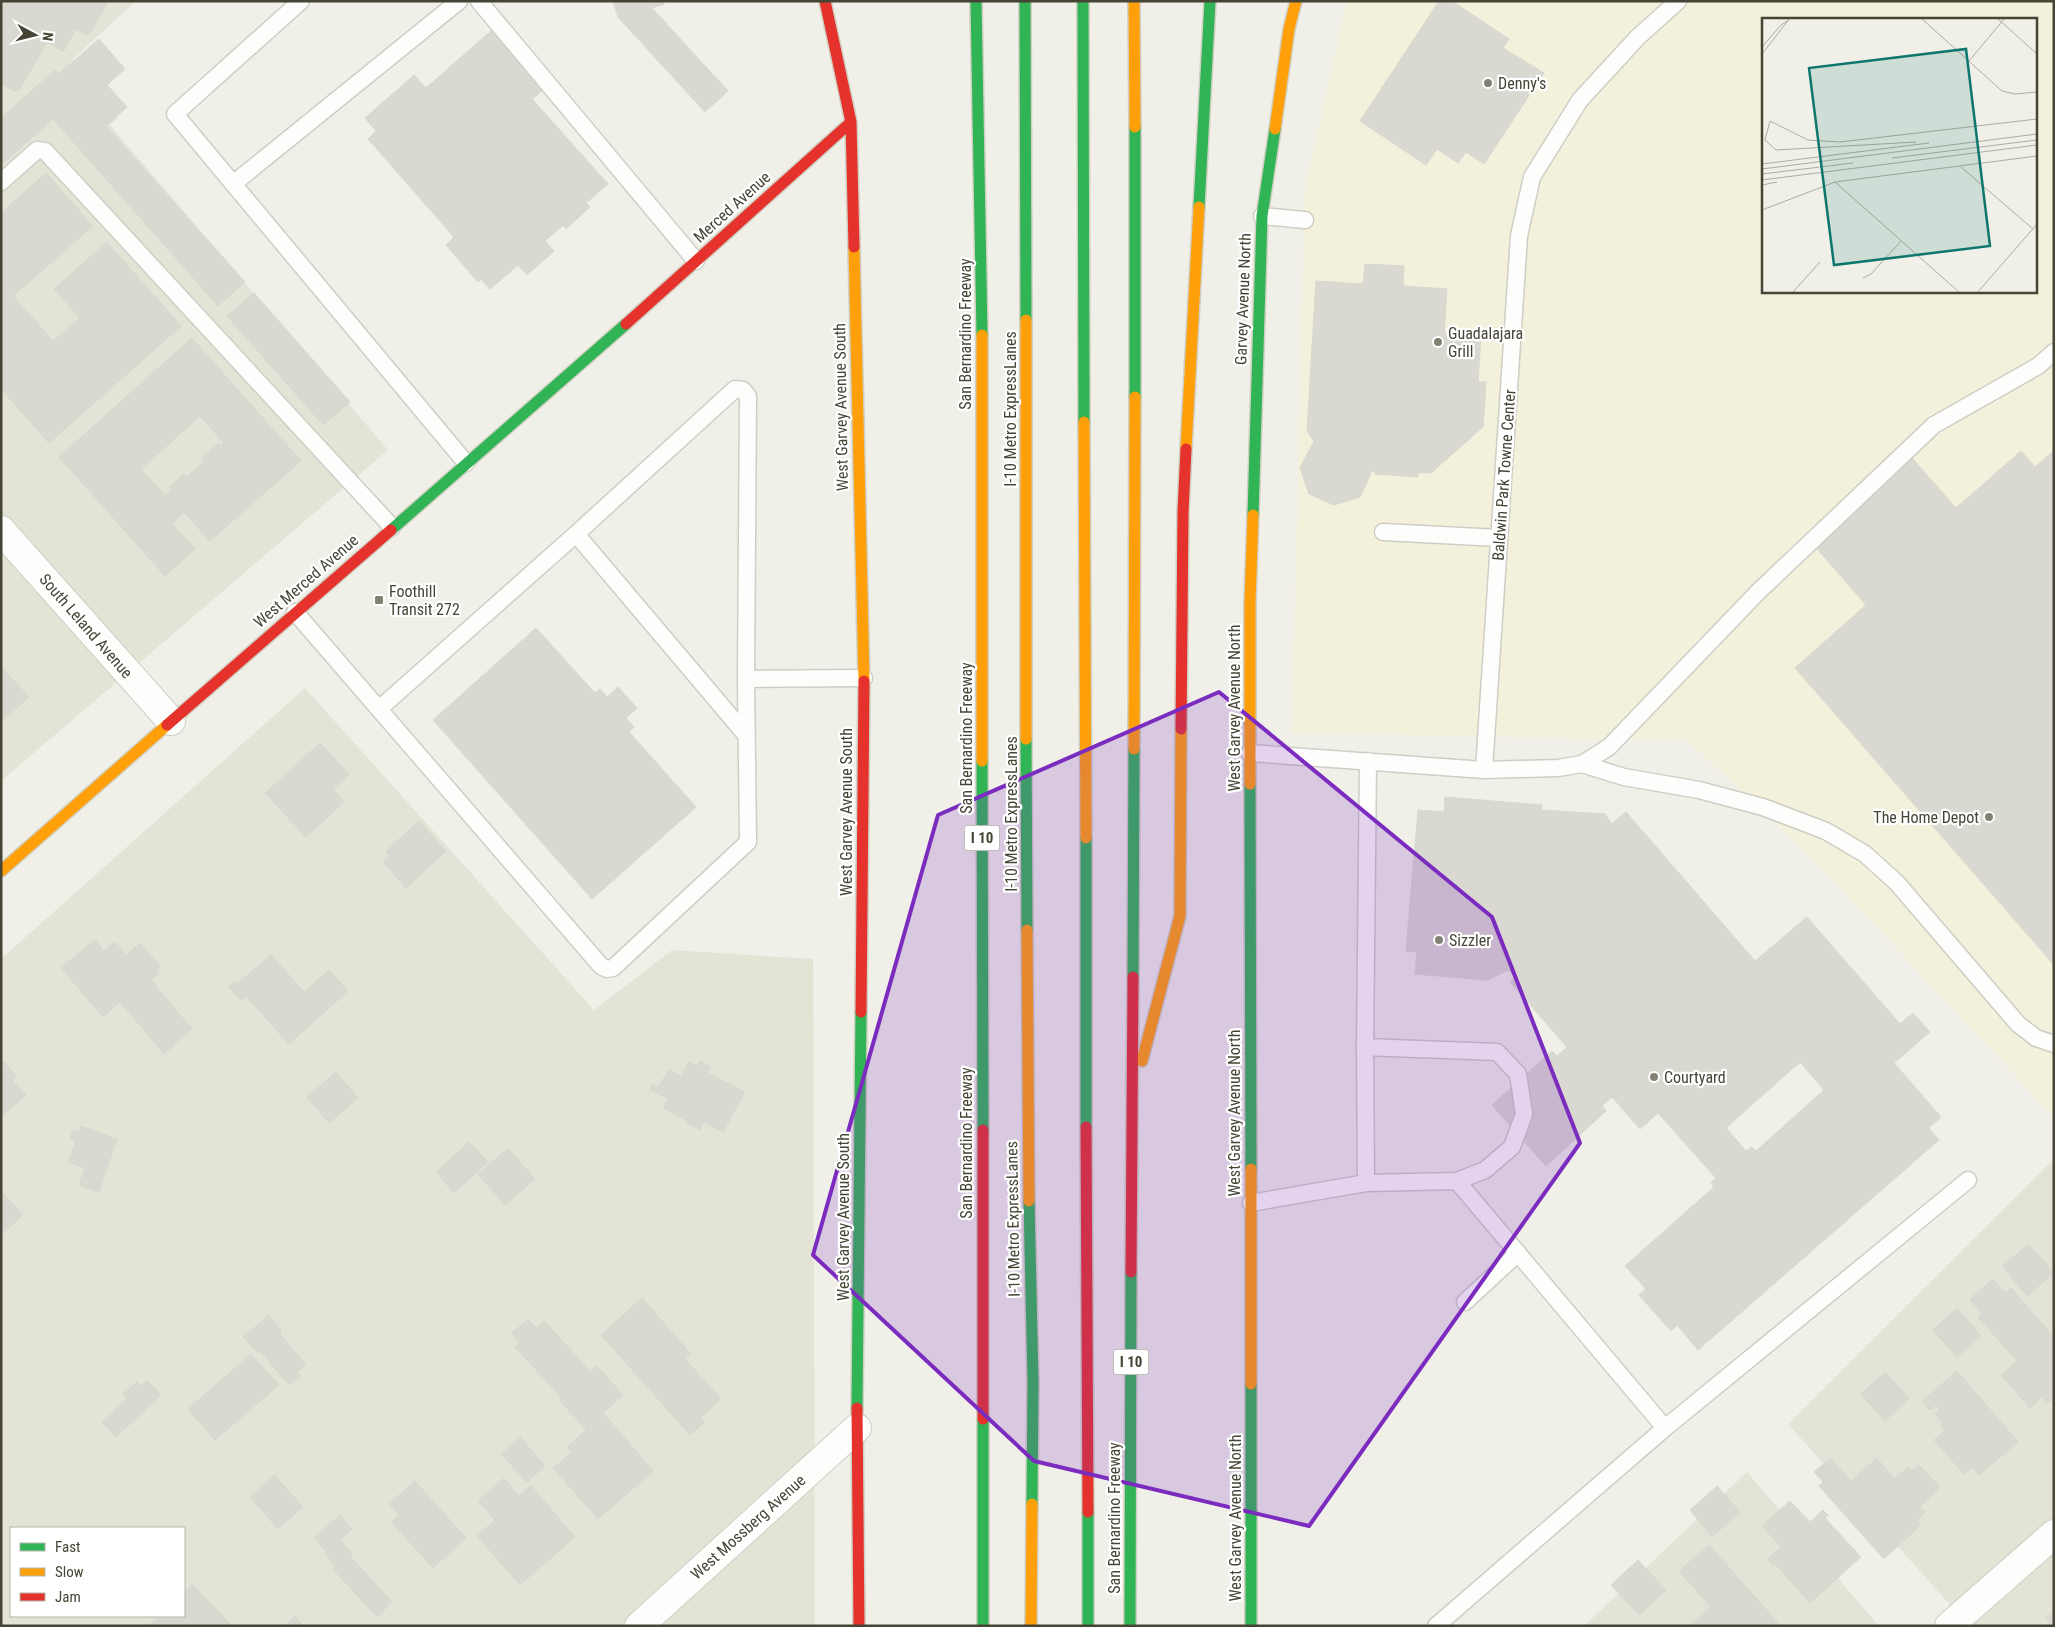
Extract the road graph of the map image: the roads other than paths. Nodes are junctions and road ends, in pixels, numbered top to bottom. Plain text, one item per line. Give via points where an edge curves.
1 (301, 1) edge
2 (460, 1) edge
3 (479, 1) edge
4 (825, 1) edge
5 (974, 1) edge
6 (1025, 1) edge
7 (1083, 1) edge
8 (1134, 1) edge
9 (1210, 1) edge
10 (1296, 1) edge
11 (1678, 1) edge
12 (851, 122) junction
13 (1, 182) edge
14 (233, 184) junction
15 (1262, 216) junction
16 (1305, 220) dead end
17 (696, 261) junction
18 (634, 316) joint
19 (2054, 352) edge
20 (466, 463) junction
21 (392, 528) junction
22 (1, 530) edge
23 (1383, 532) dead end
24 (576, 534) junction
25 (1500, 538) junction
26 (1250, 601) joint
27 (295, 612) junction
28 (864, 678) junction
29 (746, 679) junction
30 (379, 710) junction
31 (170, 721) junction
32 (747, 736) junction
33 (1250, 753) junction
34 (1368, 761) junction
35 (1582, 764) junction
36 (1484, 770) junction
37 (1, 871) edge
38 (2054, 1044) edge
39 (1365, 1047) junction
40 (1132, 1099) junction
41 (1968, 1180) dead end
42 (1457, 1181) junction
43 (1366, 1183) junction
44 (1250, 1203) junction
45 (1518, 1253) junction
46 (1465, 1302) dead end
47 (857, 1428) junction
48 (1665, 1428) junction
49 (2054, 1534) edge
50 (639, 1626) edge
51 (859, 1626) edge
52 (983, 1626) edge
53 (1031, 1626) edge
54 (1088, 1626) edge
55 (1130, 1626) edge
56 (1251, 1626) edge
57 (1436, 1626) edge
58 (1949, 1626) edge

1 - 14 lane via 174,114
2 - 14 lane
3 - 17 lane
4 - 12 main road, West Garvey Avenue South
5 - 52 main road, San Bernardino Freeway / I 10 via 982,282
6 - 53 main road, I-10 Metro ExpressLanes via 1027,1126 1033,1382
7 - 54 main road
8 - 40 main road, San Bernardino Freeway / I 10
9 - 40 main road via 1184,512 1180,916
10 - 15 main road, Garvey Avenue North via 1289,29
11 - 25 lane, Baldwin Park Towne Center via 1638,37 1580,100 1532,177 1519,236
12 - 17 main road, Merced Avenue
12 - 28 main road, West Garvey Avenue South
13 - 21 lane via 37,150 46,151
14 - 20 lane
15 - 16 lane
15 - 26 main road, Garvey Avenue North
17 - 18 main road, Merced Avenue
18 - 20 main road, West Merced Avenue
19 - 35 lane via 2038,366 1934,425 1758,592 1609,747
20 - 21 main road, West Merced Avenue
21 - 27 main road, West Merced Avenue
22 - 31 street, South Leland Avenue
23 - 25 lane
24 - 29 lane via 735,389 743,390 748,396
24 - 30 lane
24 - 32 lane
25 - 36 lane, Baldwin Park Towne Center
26 - 33 main road, West Garvey Avenue North
27 - 30 lane
27 - 31 main road, West Merced Avenue
28 - 29 lane
28 - 47 main road, West Garvey Avenue South
29 - 32 lane
30 - 32 lane via 601,966 607,969 612,968 748,842
31 - 37 main road, West Merced Avenue
33 - 34 lane
33 - 44 main road, West Garvey Avenue North
34 - 36 lane
34 - 39 lane
35 - 36 lane via 1558,768
35 - 38 lane via 1624,777 1699,790 1826,830 1865,854 1897,883 2018,1024 2036,1038
39 - 42 lane via 1497,1052 1518,1074 1524,1114 1512,1147 1485,1170
39 - 43 lane
40 - 55 main road, San Bernardino Freeway / I 10
41 - 48 lane
42 - 43 lane
42 - 45 lane
43 - 44 lane
44 - 56 main road, West Garvey Avenue North
45 - 46 lane
45 - 48 lane
47 - 50 street, West Mossberg Avenue
47 - 51 main road, West Garvey Avenue South
48 - 57 lane
49 - 58 street

